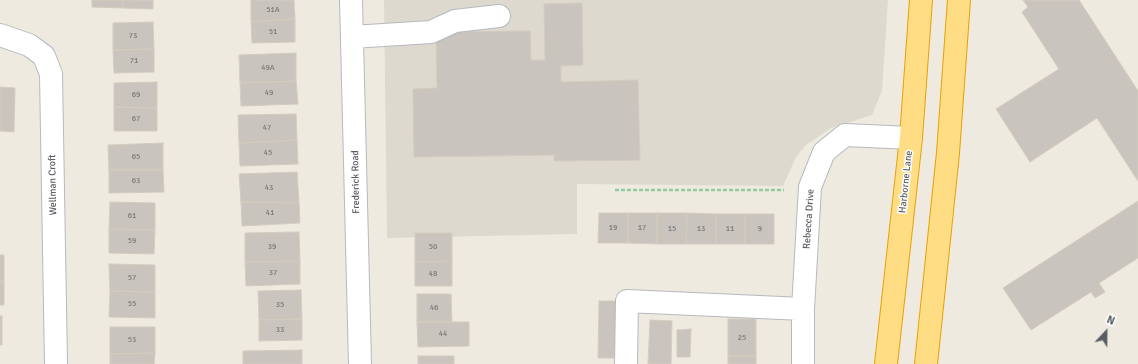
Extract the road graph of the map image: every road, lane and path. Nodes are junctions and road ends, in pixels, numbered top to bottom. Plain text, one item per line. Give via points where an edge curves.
1 (351, 0) edge
2 (921, 0) edge
3 (959, 0) edge
4 (499, 16) dead end
5 (0, 35) edge
6 (352, 37) junction
7 (911, 138) junction
8 (810, 187) junction
9 (615, 190) dead end
10 (803, 309) junction
11 (56, 364) edge
12 (360, 364) edge
13 (626, 364) edge
14 (803, 364) edge
15 (886, 364) edge
16 (926, 364) edge

1 - 6 street, Frederick Road
2 - 7 highway, Harborne Lane
3 - 16 highway via 948,153
4 - 6 street via 455,21 431,32
5 - 11 street, Wellman Croft via 28,45 44,56 51,74
6 - 12 street, Frederick Road
7 - 8 street, Rebecca Drive via 845,135 824,152
7 - 15 highway, Harborne Lane
8 - 9 path via 792,190
8 - 10 street, Rebecca Drive
10 - 13 street via 627,301
10 - 14 street, Rebecca Drive

